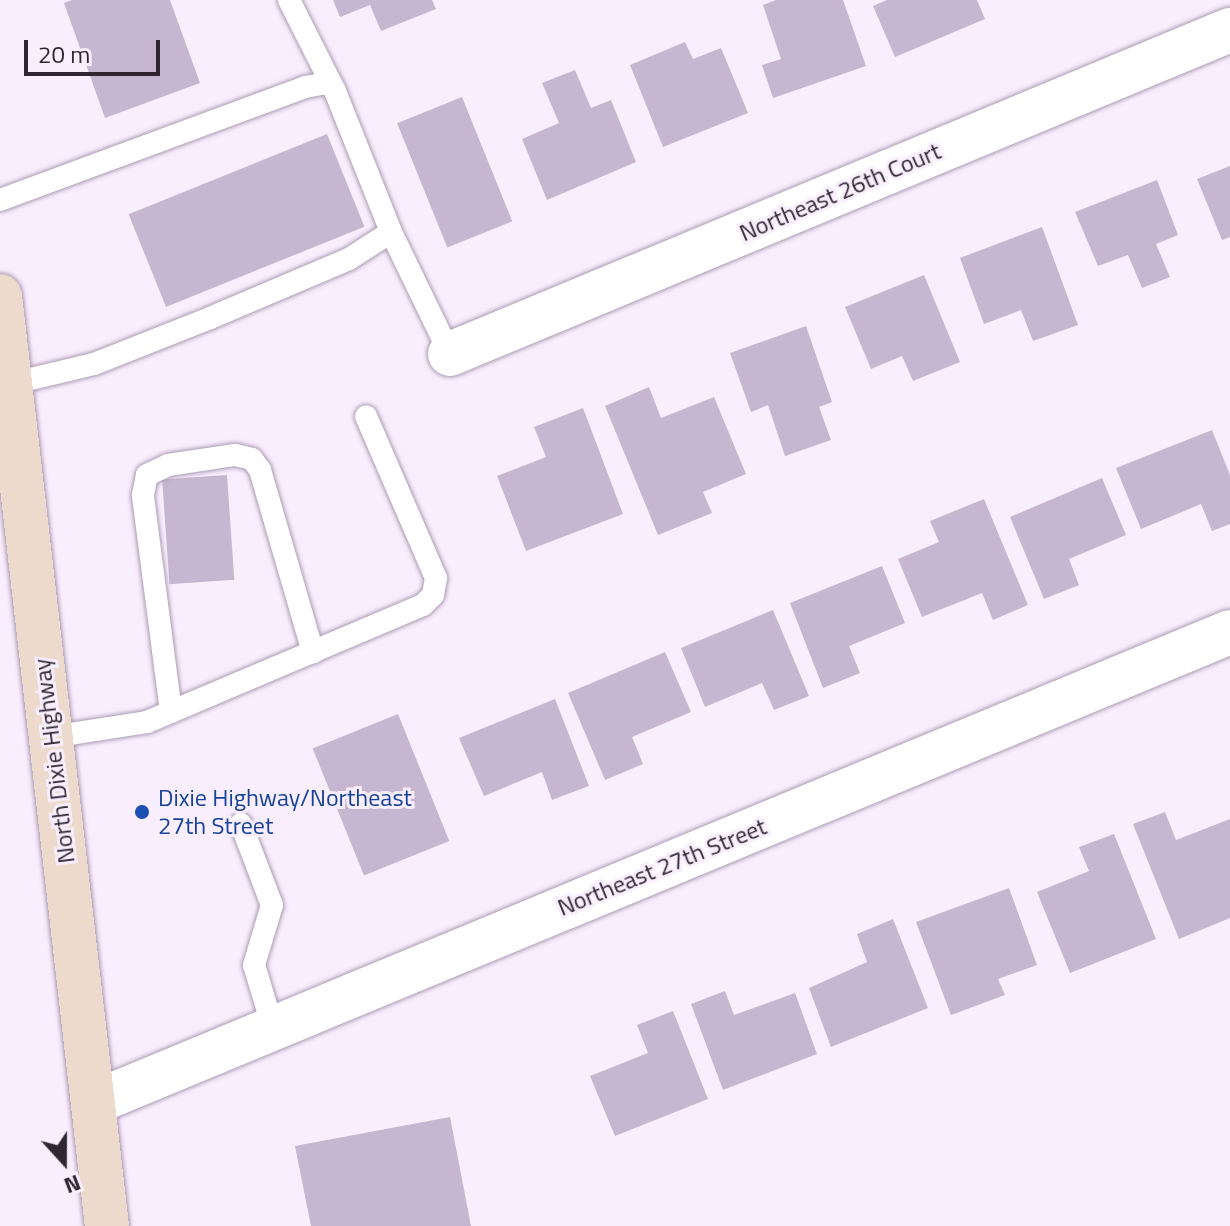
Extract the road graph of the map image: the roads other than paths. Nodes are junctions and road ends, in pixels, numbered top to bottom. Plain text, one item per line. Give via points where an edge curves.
1 (289, 0) edge
2 (1230, 30) edge
3 (328, 83) junction
4 (0, 200) edge
5 (391, 232) junction
6 (0, 296) edge
7 (450, 354) joint
8 (10, 384) junction
9 (366, 416) dead end
10 (1230, 632) edge
11 (313, 652) junction
12 (171, 712) junction
13 (51, 737) junction
14 (241, 824) dead end
15 (273, 1028) junction
16 (93, 1103) junction
17 (107, 1226) edge

1 - 3 lane
2 - 7 street, Northeast 26th Court
3 - 4 lane
3 - 5 lane
5 - 7 lane
5 - 8 lane via 349,259 197,323 94,364
6 - 8 main road, North Dixie Highway
8 - 13 main road, North Dixie Highway
9 - 11 lane via 436,578 433,595 423,605
10 - 15 street, Northeast 27th Street
11 - 12 lane
11 - 12 lane via 260,470 252,459 235,455 168,465 147,475 143,495
12 - 13 lane via 147,722
13 - 16 main road, North Dixie Highway
14 - 15 lane via 272,905 254,965
15 - 16 street, Northeast 27th Street
16 - 17 main road, North Dixie Highway

